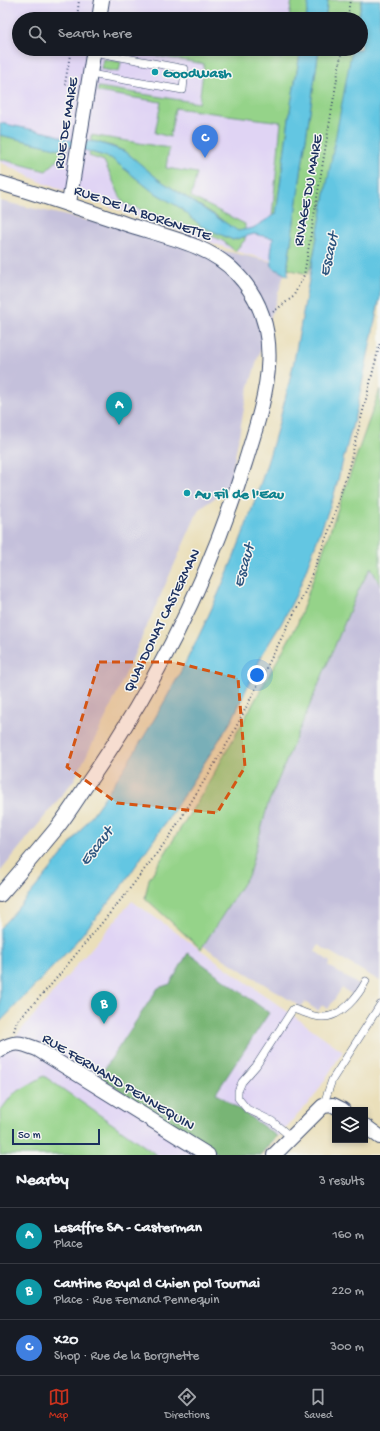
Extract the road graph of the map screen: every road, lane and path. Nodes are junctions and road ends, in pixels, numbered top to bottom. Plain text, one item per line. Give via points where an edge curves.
1 (79, 0) edge
2 (102, 0) edge
3 (350, 0) edge
4 (77, 12) edge
5 (100, 12) edge
6 (348, 12) edge
7 (70, 56) edge
8 (93, 56) edge
9 (123, 56) edge
10 (341, 56) edge
11 (90, 74) junction
12 (88, 89) junction
13 (0, 183) edge
14 (69, 203) junction
15 (264, 318) junction
16 (380, 343) edge
17 (259, 418) joint
18 (0, 895) edge
19 (366, 981) dead end
20 (380, 1005) edge
21 (5, 1047) edge
22 (323, 1106) junction
23 (337, 1107) edge
24 (368, 1128) edge
25 (380, 1137) edge
26 (292, 1138) junction
27 (208, 1155) edge
28 (274, 1155) edge

1 - 4 path
2 - 5 street
3 - 6 path
7 - 12 path via 65,84
8 - 11 street, RUE DE MAIRE
9 - 11 lane via 185,69 183,90
10 - 15 path, RIVAGE DU MAIRE via 304,275 293,297
11 - 12 street, RUE DE MAIRE
12 - 14 street, RUE DE MAIRE
13 - 14 street, RUE DE LA BORGNETTE
14 - 15 street, RUE DE LA BORGNETTE via 211,253 236,272 253,295
15 - 17 street, RUE DE LA BORGNETTE via 269,347 269,370
16 - 21 path via 349,467 329,531 304,594 233,732 170,836 91,938 17,1021
17 - 18 street, QUAI DONAT CASTERMAN via 229,514 193,599 152,682 107,756 57,828
19 - 26 lane via 359,995 330,1017 321,1018 295,1006 256,1066 242,1082 238,1098 247,1109 272,1121
20 - 22 lane via 332,1080
21 - 27 street, RUE FERNAND PENNEQUIN via 20,1043 37,1049
22 - 23 street
22 - 26 street
24 - 25 street
26 - 28 street

